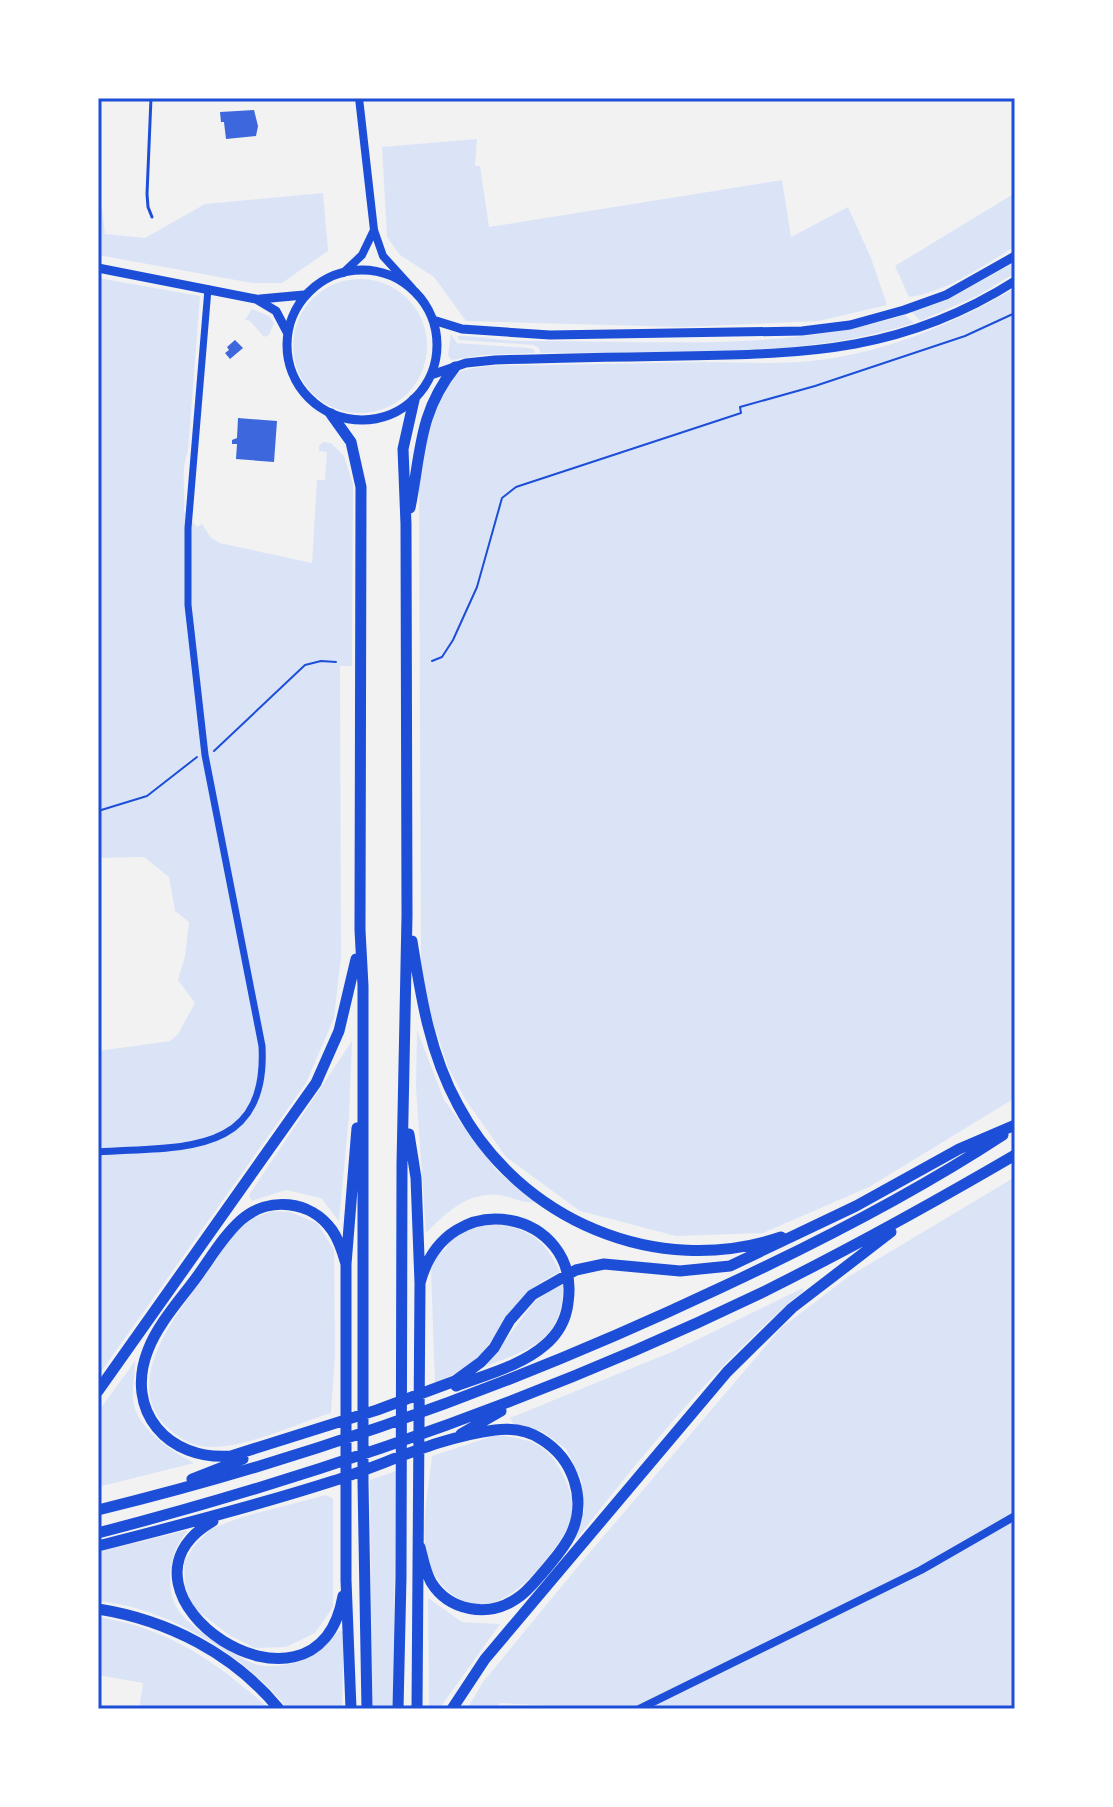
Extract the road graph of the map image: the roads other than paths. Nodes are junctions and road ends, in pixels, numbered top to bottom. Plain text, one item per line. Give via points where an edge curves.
1 (151, 98) edge
2 (359, 98) edge
3 (152, 217) dead end
4 (374, 230) junction
5 (1015, 256) edge
6 (98, 268) edge
7 (343, 273) junction
8 (1015, 281) edge
9 (412, 288) junction
10 (208, 289) junction
11 (304, 295) junction
12 (256, 299) junction
13 (433, 320) junction
14 (287, 332) junction
15 (455, 367) junction
16 (431, 375) junction
17 (414, 400) junction
18 (331, 414) junction
19 (406, 524) junction
20 (407, 916) junction
21 (360, 930) junction
22 (362, 1087) junction
23 (405, 1114) junction
24 (1015, 1126) edge
25 (98, 1152) edge
26 (1015, 1155) edge
27 (856, 1206) junction
28 (915, 1212) junction
29 (346, 1264) junction
30 (420, 1283) junction
31 (98, 1391) edge
32 (530, 1394) junction
33 (450, 1440) junction
34 (143, 1499) junction
35 (98, 1510) edge
36 (226, 1514) junction
37 (1015, 1516) edge
38 (98, 1533) edge
39 (98, 1546) edge
40 (420, 1547) junction
41 (346, 1580) junction
42 (98, 1609) edge
43 (279, 1709) edge
44 (351, 1709) edge
45 (367, 1709) edge
46 (398, 1709) edge
47 (417, 1709) edge
48 (452, 1709) edge
49 (639, 1709) edge

1 - 3 lane via 147,194
2 - 4 main road
4 - 7 main road via 362,255
4 - 9 main road via 383,256
5 - 13 main road via 946,295 904,310 802,331 550,335 462,329
6 - 10 main road
7 - 9 main road via 372,272
7 - 11 main road
8 - 15 main road via 951,315 860,345 803,353 495,360
9 - 13 main road
10 - 12 main road
10 - 25 street via 188,528 188,605 205,755 262,1046 262,1085 249,1113 228,1133 211,1140
11 - 12 main road
11 - 14 main road
12 - 14 main road via 276,311
13 - 16 main road via 437,350
14 - 18 main road via 294,379 312,402
15 - 16 main road
15 - 19 highway via 431,405
16 - 17 main road
17 - 18 main road via 370,420
17 - 19 highway via 403,449
18 - 21 highway via 351,442 359,473
19 - 20 highway
20 - 23 highway
20 - 27 highway via 424,1015 448,1086 491,1153 544,1202 602,1233 685,1251 756,1244
21 - 22 highway
21 - 31 highway via 347,1004 316,1083
22 - 29 highway
22 - 45 highway
23 - 30 highway via 416,1178
23 - 46 highway
24 - 27 highway via 959,1149
24 - 34 highway via 809,1245 608,1339 386,1425
26 - 28 highway
27 - 29 highway via 730,1266 680,1271 604,1264 576,1270 541,1288 522,1305 481,1362 444,1386 231,1456 198,1455 161,1433 142,1392 148,1350 241,1220 273,1205 308,1210 332,1230
28 - 32 highway via 758,1294
28 - 48 highway via 792,1308 727,1372 485,1659
29 - 41 highway
30 - 34 highway via 427,1262 445,1238 468,1223 502,1218 539,1232 554,1247 568,1276 569,1299 558,1333 518,1362
30 - 40 highway
32 - 33 highway
32 - 38 highway via 311,1472
33 - 36 highway
33 - 40 highway via 504,1429 528,1432 547,1443 574,1480 575,1523 565,1545 529,1589 489,1610 461,1606 439,1592 427,1574
34 - 35 highway
36 - 39 highway
36 - 41 highway via 190,1540 177,1580 197,1621 242,1651 284,1659 316,1646 335,1623
37 - 49 main road via 921,1570
40 - 47 highway
41 - 44 highway
42 - 43 highway via 150,1621 196,1641 247,1677

